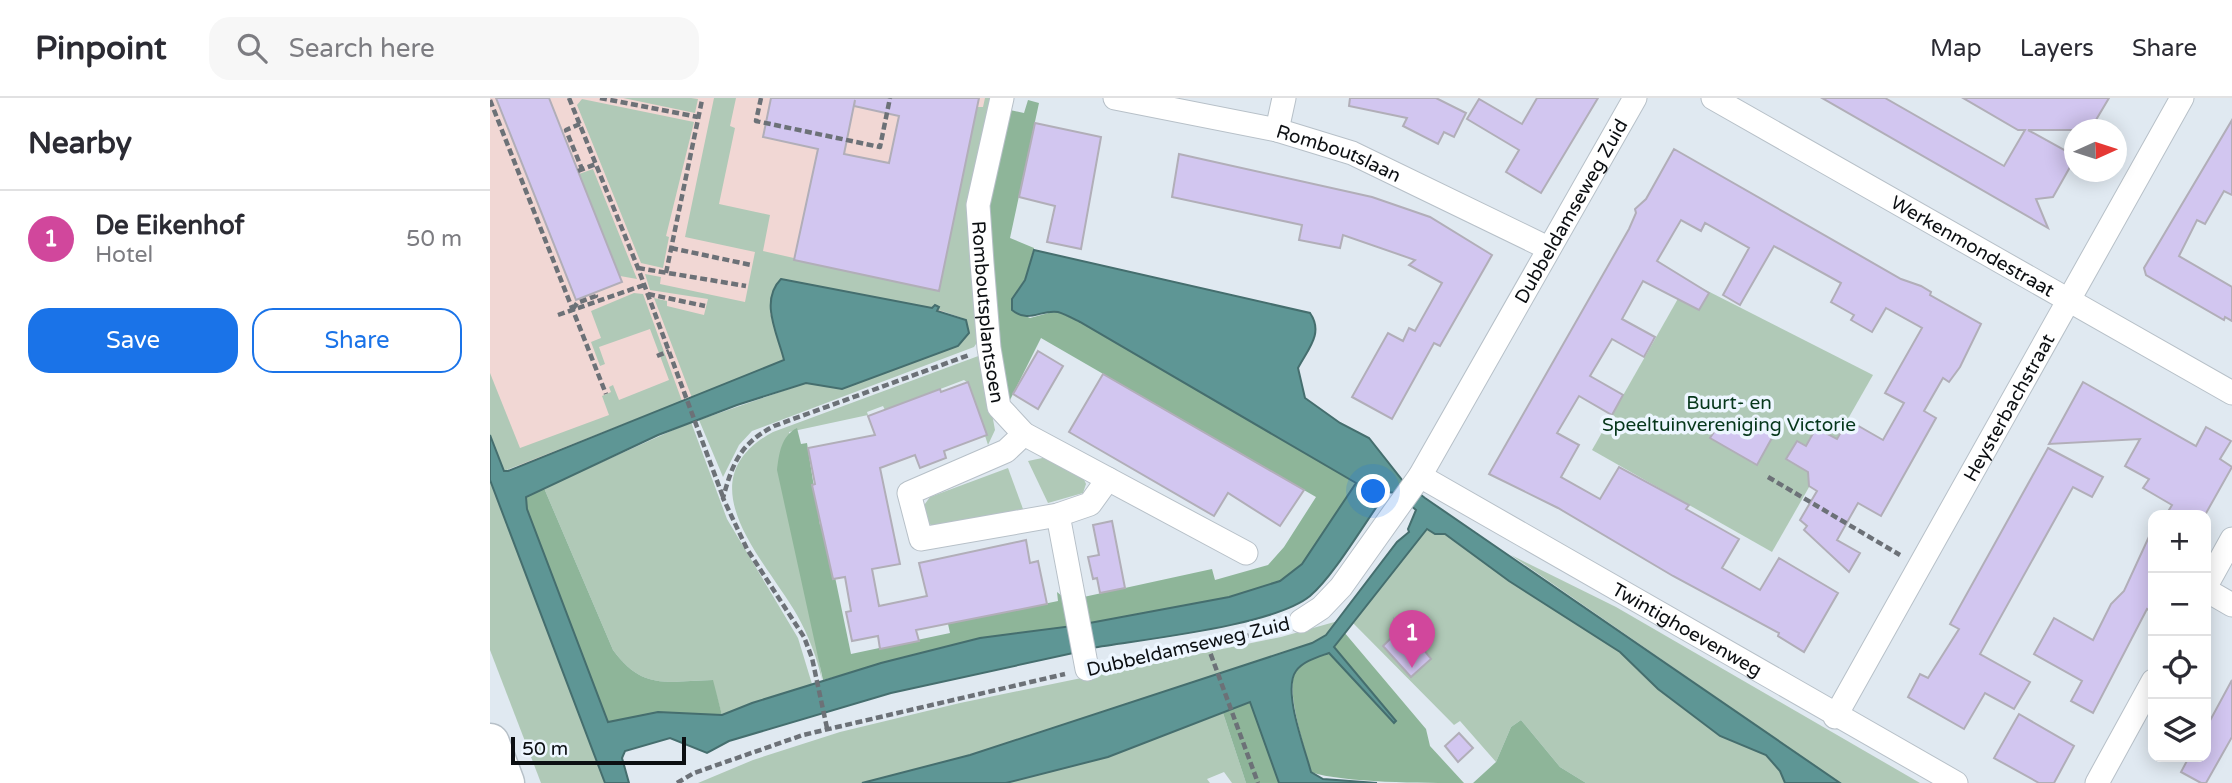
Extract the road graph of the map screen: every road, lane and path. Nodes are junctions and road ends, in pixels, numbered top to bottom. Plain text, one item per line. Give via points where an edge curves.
1 (569, 98) edge
2 (600, 98) edge
3 (761, 98) edge
4 (890, 98) edge
5 (1002, 98) edge
6 (1115, 98) edge
7 (1283, 98) edge
8 (1635, 98) edge
9 (1713, 98) edge
10 (2182, 98) edge
11 (490, 100) edge
12 (702, 100) dead end
13 (698, 117) junction
14 (580, 124) junction
15 (1277, 130) junction
16 (596, 164) junction
17 (671, 248) junction
18 (1548, 248) junction
19 (751, 265) dead end
20 (638, 268) junction
21 (666, 274) junction
22 (644, 285) junction
23 (746, 286) dead end
24 (594, 293) dead end
25 (648, 293) junction
26 (2068, 299) junction
27 (705, 306) dead end
28 (573, 309) junction
29 (558, 315) dead end
30 (989, 348) junction
31 (669, 351) junction
32 (657, 356) dead end
33 (2232, 393) edge
34 (606, 394) dead end
35 (1024, 434) junction
36 (1768, 477) dead end
37 (1108, 479) junction
38 (1412, 488) junction
39 (723, 498) junction
40 (1058, 515) junction
41 (2232, 539) edge
42 (1246, 553) dead end
43 (1919, 566) junction
44 (2211, 579) edge
45 (2211, 591) edge
46 (2232, 605) edge
47 (1301, 621) joint
48 (1207, 644) junction
49 (1085, 662) junction
50 (2148, 690) edge
51 (1835, 717) junction
52 (827, 728) junction
53 (490, 743) edge
54 (694, 773) junction
55 (505, 783) edge
56 (677, 783) edge
57 (693, 783) edge
58 (1258, 783) edge
59 (1956, 783) edge
60 (2097, 783) edge

1 - 14 path
2 - 13 path
3 - 4 path via 756,121 880,148
5 - 30 street, Romboutsplantsoen via 978,205
6 - 15 street, Romboutslaan
7 - 15 street
8 - 18 street, Dubbeldamseweg Zuid
9 - 26 street, Werkenmondestraat
10 - 26 street, Heysterbachstraat
11 - 28 path
12 - 13 path
13 - 17 path
14 - 16 path
14 - 16 path via 566,130 580,170
15 - 18 street, Romboutslaan via 1352,153
16 - 20 path
17 - 19 path
17 - 21 path
18 - 38 street, Dubbeldamseweg Zuid
20 - 21 path
20 - 22 path
21 - 23 path
22 - 25 path
22 - 28 path
24 - 28 path via 596,296
25 - 27 path
25 - 31 path
26 - 33 street, Werkenmondestraat
26 - 43 street, Heysterbachstraat
28 - 29 path
28 - 34 path
30 - 35 street, Romboutsplantsoen via 999,407
30 - 39 path via 759,434 738,458
31 - 32 path
31 - 39 path
35 - 37 street, Romboutsplantsoen
35 - 40 street via 1006,451 909,494 921,539
36 - 43 path
37 - 40 street via 1090,505
37 - 42 street, Romboutsplantsoen
38 - 47 street, Dubbeldamseweg Zuid via 1336,593
38 - 51 street, Twintighoevenweg
39 - 52 path via 747,549 804,637
40 - 49 street
41 - 44 street
43 - 51 street, Heysterbachstraat
45 - 46 street
47 - 48 path, Dubbeldamseweg Zuid via 1279,630
48 - 49 path, Dubbeldamseweg Zuid
48 - 58 path
49 - 52 path, Dubbeldamseweg Zuid
50 - 60 street
51 - 59 street, Twintighoevenweg
52 - 54 path, Dubbeldamseweg Zuid
53 - 55 highway
54 - 56 path, Dubbeldamseweg Zuid
54 - 57 path

